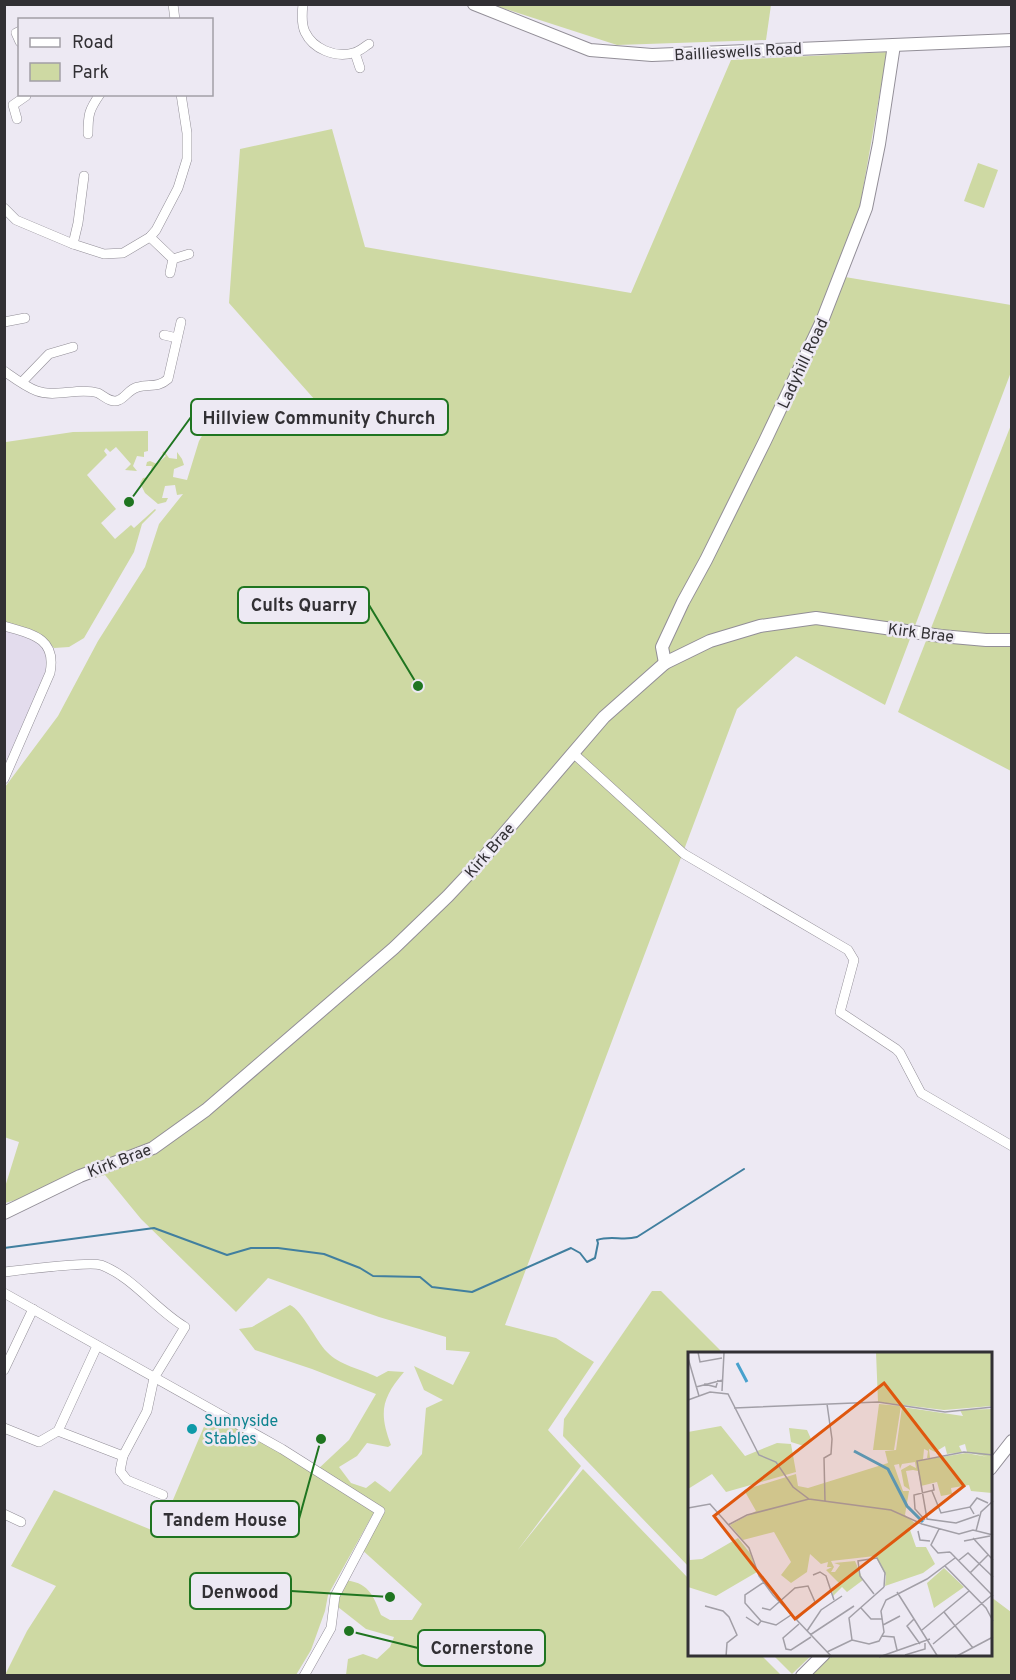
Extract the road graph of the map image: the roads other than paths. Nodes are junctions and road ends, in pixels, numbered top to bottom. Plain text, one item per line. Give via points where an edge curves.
1 (303, 4) edge
2 (474, 4) edge
3 (18, 35) edge
4 (4, 36) edge
5 (1011, 40) edge
6 (369, 44) dead end
7 (894, 45) junction
8 (355, 53) junction
9 (360, 68) dead end
10 (26, 96) edge
11 (99, 96) edge
12 (181, 96) edge
13 (9, 104) edge
14 (17, 119) dead end
15 (88, 134) dead end
16 (84, 176) dead end
17 (6, 214) edge
18 (150, 237) junction
19 (73, 244) junction
20 (189, 254) dead end
21 (173, 260) junction
22 (170, 273) dead end
23 (25, 318) dead end
24 (4, 322) edge
25 (181, 322) dead end
26 (164, 335) dead end
27 (177, 338) junction
28 (73, 347) dead end
29 (4, 371) edge
30 (21, 382) junction
31 (4, 626) edge
32 (1011, 640) edge
33 (665, 663) junction
34 (573, 753) junction
35 (4, 779) edge
36 (1011, 1146) edge
37 (4, 1213) edge
38 (4, 1272) edge
39 (4, 1293) edge
40 (33, 1309) junction
41 (97, 1346) junction
42 (4, 1370) edge
43 (154, 1378) junction
44 (4, 1428) edge
45 (58, 1431) junction
46 (1011, 1441) edge
47 (123, 1456) junction
48 (992, 1466) edge
49 (163, 1495) dead end
50 (4, 1514) edge
51 (21, 1522) dead end
52 (822, 1656) edge
53 (304, 1676) edge
54 (802, 1676) edge

1 - 8 street via 304,32 314,44 328,52
2 - 7 street, Baillieswells Road via 590,50 652,55
3 - 4 street
5 - 7 street, Baillieswells Road
6 - 8 street
7 - 33 street, Ladyhill Road via 866,208 822,321 662,647
8 - 9 street
10 - 13 street
11 - 15 street via 90,108
12 - 18 street via 187,159 178,188
13 - 14 street
16 - 19 street
17 - 19 street
18 - 19 street via 123,253 104,254
18 - 21 street
20 - 21 street
21 - 22 street
23 - 24 street
25 - 27 street
26 - 27 street
27 - 30 street via 168,379 155,387 134,387 119,400 85,391 46,393
28 - 30 street via 50,354
29 - 30 street
31 - 35 street via 40,639 52,655 50,673
32 - 33 street, Kirk Brae via 941,636 816,618 760,626 711,641
33 - 34 street, Kirk Brae via 604,717
34 - 36 street via 684,854 848,950 855,960 840,1012 896,1048 921,1093
34 - 37 street, Kirk Brae via 434,910 206,1110 153,1148 80,1176
38 - 43 street via 99,1264 123,1278 186,1328
39 - 40 street
40 - 41 street
40 - 42 street
41 - 43 street
41 - 45 street
43 - 47 street via 147,1411
43 - 53 street via 282,1449 380,1511 334,1596 331,1628
44 - 45 street via 39,1442
45 - 47 street
46 - 48 street
47 - 49 street via 120,1471 127,1480
50 - 51 street
52 - 54 street

